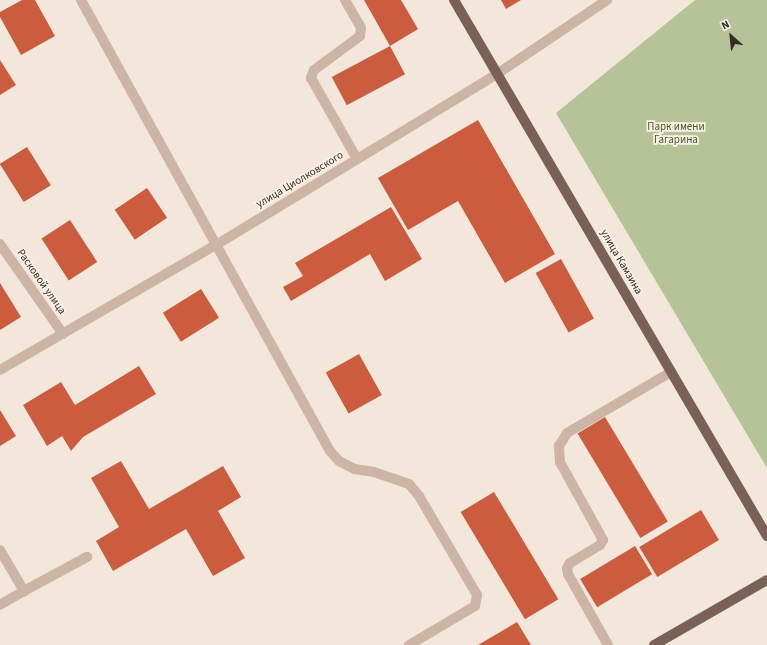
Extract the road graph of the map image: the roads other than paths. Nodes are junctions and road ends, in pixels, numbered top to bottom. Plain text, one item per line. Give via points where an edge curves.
1 (81, 0) edge
2 (345, 0) edge
3 (454, 0) edge
4 (604, 1) edge
5 (497, 74) junction
6 (357, 159) junction
7 (0, 244) edge
8 (216, 245) junction
9 (63, 334) junction
10 (0, 370) edge
11 (672, 372) junction
12 (767, 536) edge
13 (0, 550) edge
14 (87, 557) dead end
15 (767, 580) edge
16 (24, 591) junction
17 (0, 605) edge
18 (409, 645) edge
19 (608, 645) edge
20 (654, 645) edge

1 - 8 street
2 - 6 street via 361,28 360,36 314,70 311,78
3 - 5 main road, улица Камзина
4 - 5 street, улица Циолковского
5 - 6 street, улица Циолковского
5 - 11 main road, улица Камзина
6 - 8 street, улица Циолковского
7 - 9 street, Расковой улица
8 - 9 street, улица Циолковского
8 - 18 street via 330,451 339,461 355,469 374,472 409,484 419,496 477,595 475,606
9 - 10 street, улица Циолковского
11 - 12 main road, улица Камзина
11 - 19 street via 567,433 559,446 560,462 603,540 600,546 570,563 567,568 568,574
13 - 16 street
14 - 16 street
15 - 20 main road
16 - 17 street

